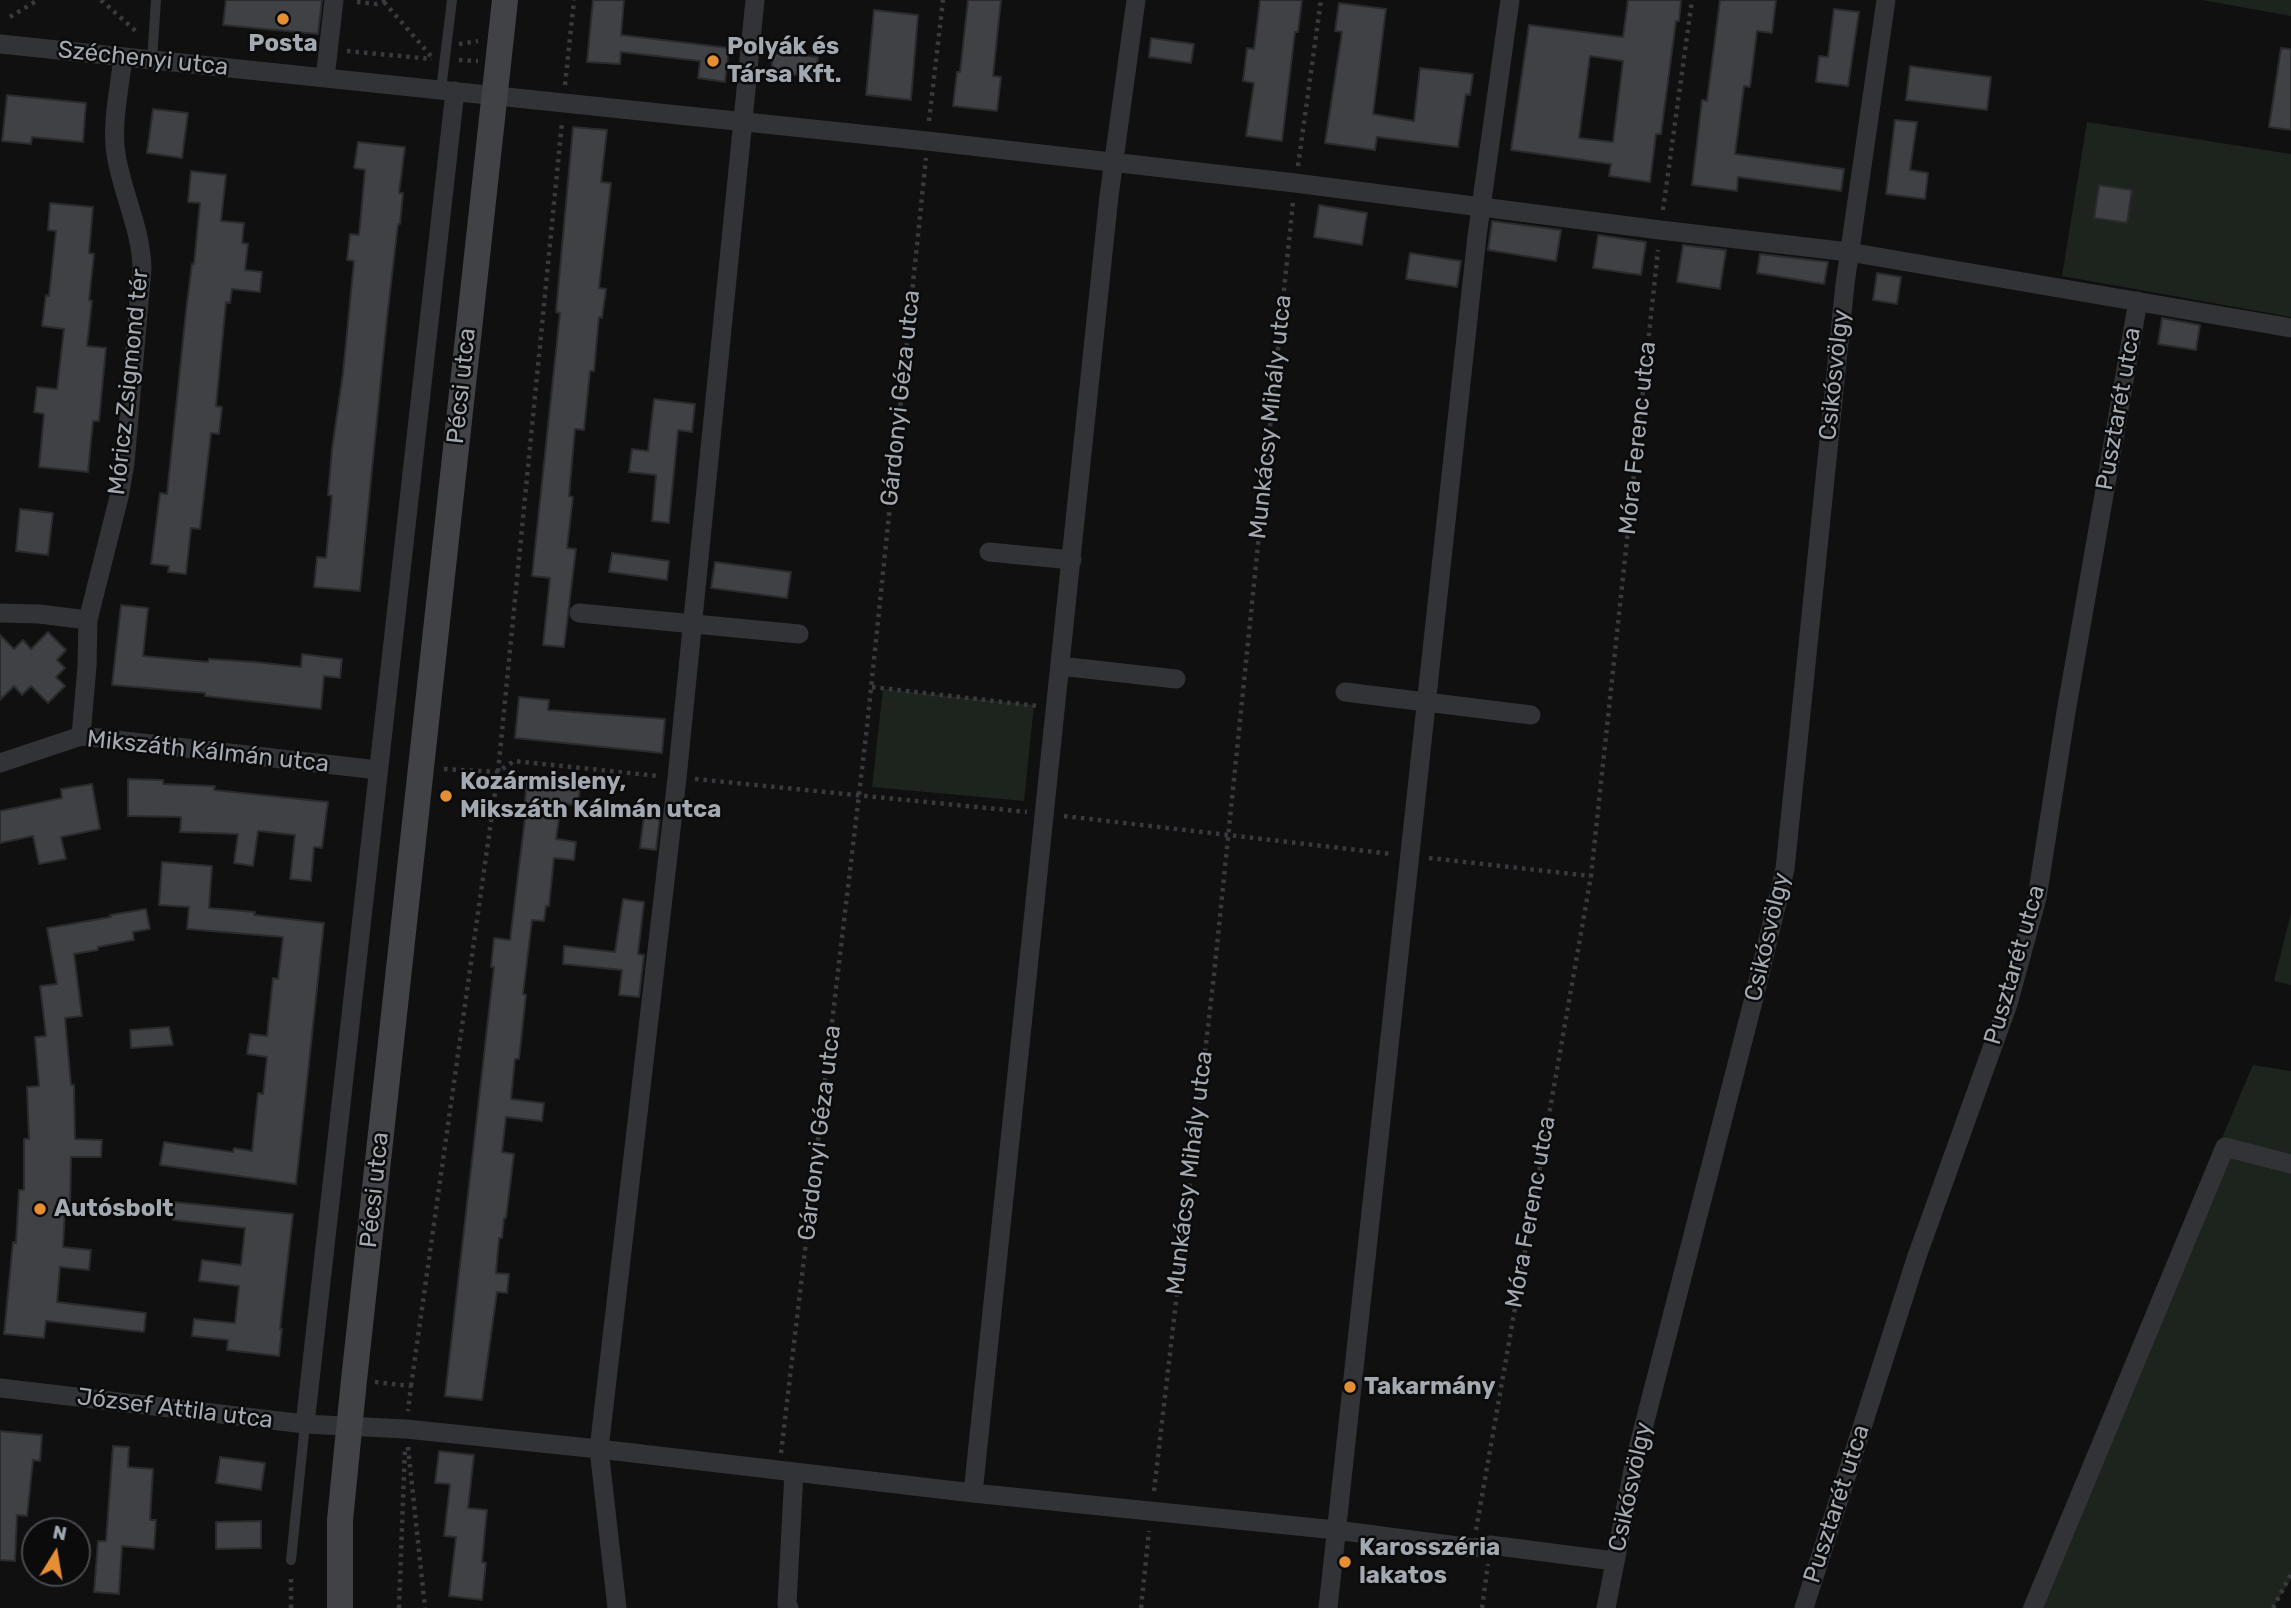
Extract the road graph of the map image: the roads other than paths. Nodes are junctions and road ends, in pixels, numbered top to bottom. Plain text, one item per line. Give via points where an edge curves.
1 (156, 0) edge
2 (334, 0) edge
3 (452, 0) edge
4 (505, 0) edge
5 (755, 0) edge
6 (1136, 0) edge
7 (1510, 0) edge
8 (1886, 0) edge
9 (0, 44) edge
10 (152, 53) junction
11 (123, 57) junction
12 (325, 78) junction
13 (448, 91) junction
14 (494, 96) junction
15 (743, 121) junction
16 (1113, 163) junction
17 (1481, 207) junction
18 (1849, 252) junction
19 (2138, 301) junction
20 (2291, 328) edge
21 (989, 552) dead end
22 (1072, 560) junction
23 (0, 613) edge
24 (579, 613) dead end
25 (88, 620) junction
26 (692, 624) junction
27 (799, 634) dead end
28 (1060, 666) junction
29 (1177, 679) dead end
30 (1345, 692) dead end
31 (1427, 701) junction
32 (1531, 715) dead end
33 (81, 736) junction
34 (0, 763) edge
35 (378, 770) junction
36 (2291, 1164) edge
37 (0, 1388) edge
38 (305, 1424) junction
39 (350, 1426) junction
40 (599, 1449) junction
41 (786, 1471) junction
42 (973, 1493) junction
43 (1336, 1530) junction
44 (291, 1560) road end
45 (1614, 1561) junction
46 (340, 1608) edge
47 (617, 1608) edge
48 (789, 1608) edge
49 (1328, 1608) edge
50 (1606, 1608) edge
51 (1804, 1608) edge
52 (2033, 1608) edge

1 - 10 lane
2 - 12 street
3 - 13 lane
4 - 14 main road, Pécsi utca
5 - 15 street
6 - 16 street
7 - 17 street
8 - 18 street, Csikósvölgy
9 - 11 street, Széchenyi utca
10 - 11 street, Széchenyi utca
10 - 12 street, Széchenyi utca
11 - 25 street, Móricz Zsigmond tér via 115,149 142,250 142,268 125,463
12 - 13 street, Széchenyi utca
13 - 14 street, Széchenyi utca
13 - 35 street
14 - 15 street, Széchenyi utca
14 - 39 main road, Pécsi utca
15 - 16 street, Széchenyi utca
15 - 26 street
16 - 17 street, Széchenyi utca
16 - 22 street
17 - 18 street, Széchenyi utca
17 - 31 street
18 - 19 street, Széchenyi utca
18 - 45 street, Csikósvölgy via 1785,869 1635,1460
19 - 20 street, Széchenyi utca
19 - 51 street, Pusztarét utca via 2037,898 2007,1004 1917,1256
21 - 22 street
22 - 28 street
23 - 25 street
24 - 26 street
25 - 33 street, Móricz Zsigmond tér
26 - 27 street
26 - 40 street
28 - 29 street
28 - 42 street
30 - 31 street
31 - 32 street
31 - 43 street
33 - 34 street, Mikszáth Kálmán utca
33 - 35 street, Mikszáth Kálmán utca
35 - 38 street
36 - 52 street via 2225,1147
37 - 38 street, József Attila utca
38 - 39 street, József Attila utca
38 - 44 lane
39 - 40 street, József Attila utca
39 - 46 main road, Pécsi utca via 340,1520
40 - 41 street, József Attila utca
40 - 47 street
41 - 42 street, József Attila utca
41 - 48 street
42 - 43 street, József Attila utca
43 - 45 street, József Attila utca
43 - 49 street
45 - 50 street, Csikósvölgy

